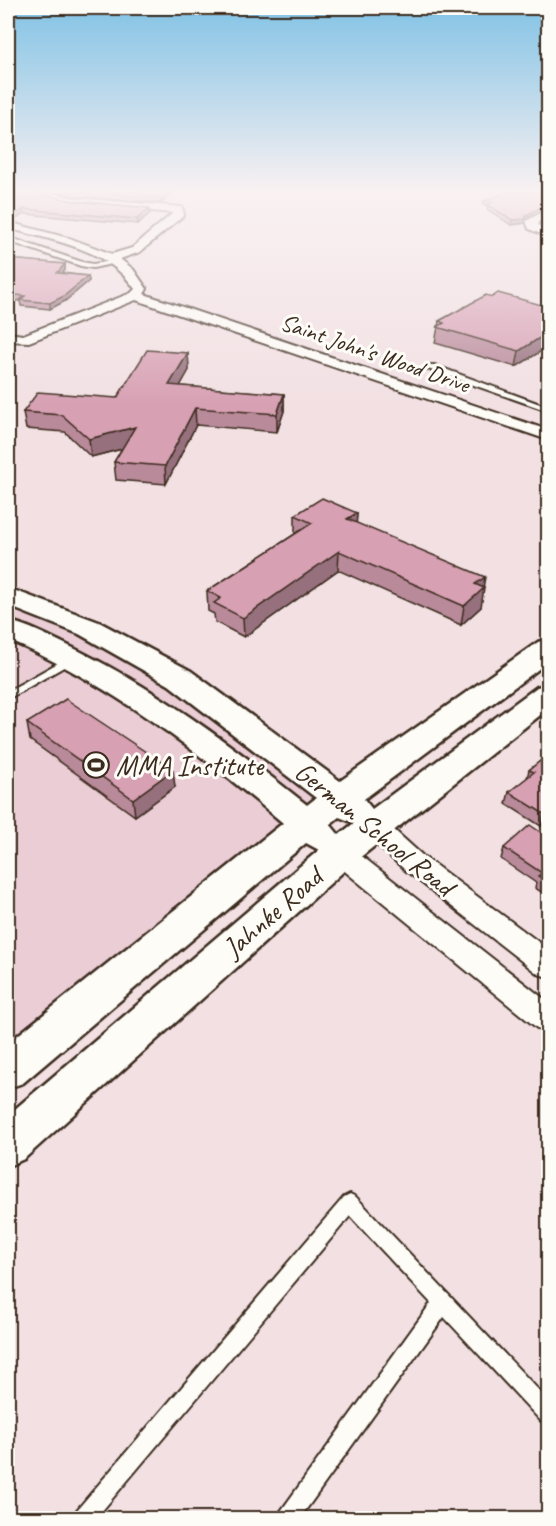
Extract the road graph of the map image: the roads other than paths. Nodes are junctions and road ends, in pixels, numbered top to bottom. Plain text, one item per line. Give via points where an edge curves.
1 (79, 263) edge
2 (103, 263) edge
3 (119, 263) edge
4 (136, 296) junction
5 (8, 337) edge
6 (431, 367) dead end
7 (549, 408) edge
8 (549, 435) edge
9 (8, 596) edge
10 (8, 630) edge
11 (549, 648) edge
12 (72, 658) junction
13 (549, 694) edge
14 (8, 696) edge
15 (340, 797) junction
16 (306, 823) junction
17 (373, 826) junction
18 (340, 853) junction
19 (549, 965) edge
20 (549, 1019) edge
21 (8, 1070) edge
22 (8, 1144) edge
23 (443, 1302) junction
24 (549, 1414) edge
25 (83, 1518) edge
26 (288, 1518) edge

1 - 2 lane
3 - 4 street via 141,289
4 - 5 street via 24,339
4 - 8 street, Saint John's Wood Drive
6 - 7 lane
9 - 15 main road, German School Road via 89,628 160,666
10 - 12 main road, German School Road
11 - 15 main road, Jahnke Road
12 - 14 lane
12 - 16 main road, German School Road via 159,710
13 - 17 main road, Jahnke Road
15 - 16 main road, Jahnke Road
15 - 17 main road, German School Road
16 - 18 main road, German School Road
16 - 21 main road, Jahnke Road
17 - 18 main road, Jahnke Road
17 - 19 street, German School Road via 414,863
18 - 20 street, German School Road
18 - 22 main road, Jahnke Road
23 - 24 lane
23 - 25 lane via 350,1203
23 - 26 lane

